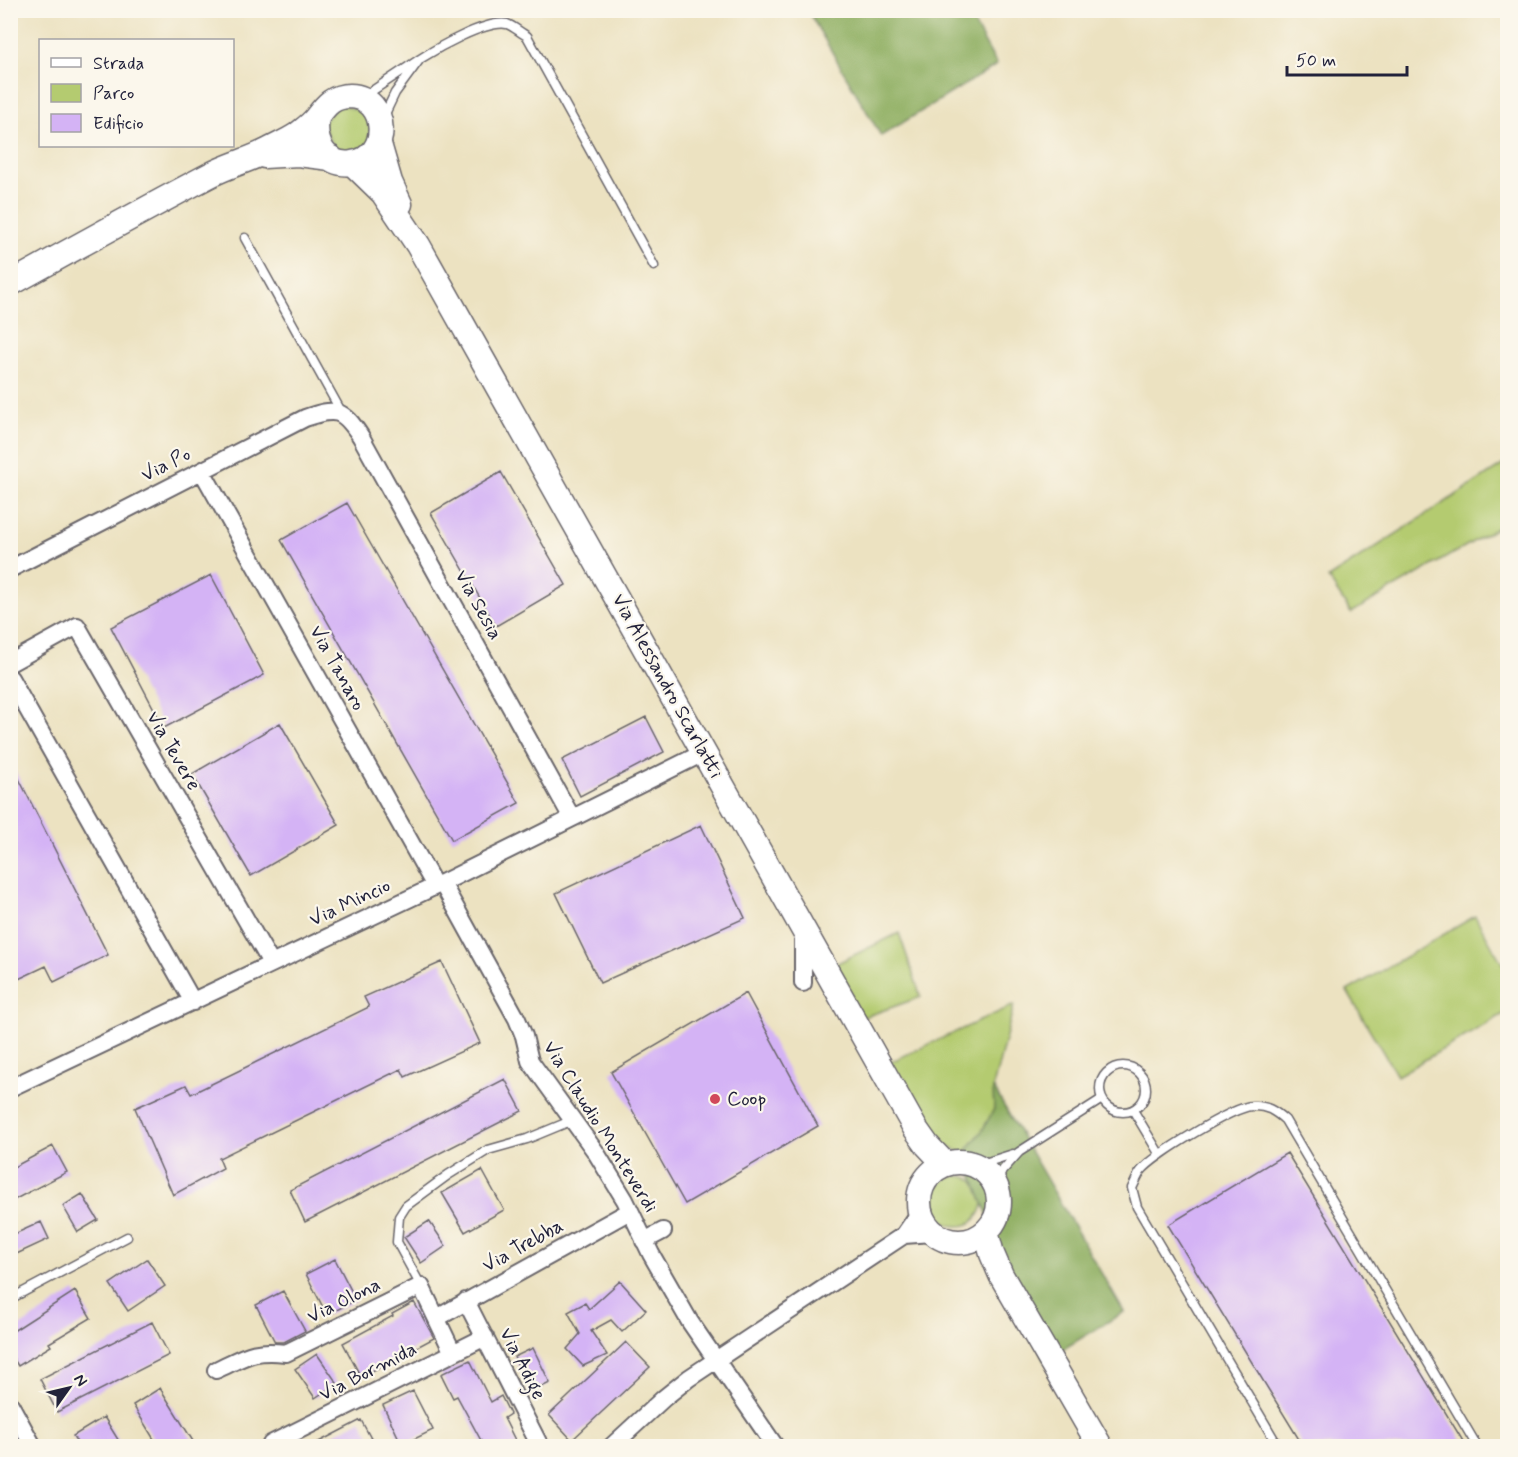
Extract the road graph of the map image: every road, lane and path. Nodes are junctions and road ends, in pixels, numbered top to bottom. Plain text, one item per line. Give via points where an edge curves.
1 (420, 59) junction
2 (361, 98) junction
3 (316, 118) junction
4 (380, 133) junction
5 (256, 156) junction
6 (341, 161) junction
7 (245, 238) dead end
8 (418, 245) junction
9 (654, 266) dead end
10 (10, 284) edge
11 (344, 415) junction
12 (202, 471) junction
13 (10, 569) edge
14 (10, 663) edge
15 (10, 678) edge
16 (705, 752) junction
17 (572, 818) junction
18 (438, 884) junction
19 (803, 929) junction
20 (272, 963) junction
21 (803, 983) dead end
22 (193, 1002) junction
23 (10, 1089) edge
24 (1102, 1099) junction
25 (1133, 1110) junction
26 (573, 1119) junction
27 (1019, 1152) junction
28 (1160, 1155) junction
29 (975, 1166) junction
30 (937, 1170) junction
31 (995, 1186) junction
32 (630, 1211) junction
33 (920, 1212) junction
34 (663, 1231) dead end
35 (932, 1233) junction
36 (904, 1235) junction
37 (127, 1237) dead end
38 (977, 1237) junction
39 (644, 1241) junction
40 (421, 1286) junction
41 (10, 1299) edge
42 (466, 1301) junction
43 (437, 1318) junction
44 (485, 1337) junction
45 (453, 1353) junction
46 (716, 1359) junction
47 (216, 1370) dead end
48 (10, 1404) edge
49 (271, 1444) dead end
50 (33, 1446) edge
51 (540, 1446) edge
52 (612, 1446) edge
53 (775, 1446) edge
54 (1100, 1446) edge
55 (1278, 1446) edge
56 (1477, 1446) edge

1 - 2 lane
1 - 4 lane via 395,93
1 - 9 lane via 442,45 489,26 507,24 527,36
2 - 3 street via 350,96 330,101
2 - 4 street via 376,111
3 - 5 street via 295,136
3 - 6 street via 316,141 322,151
4 - 6 street via 372,153 363,160
4 - 8 street, Via Alessandro Scarlatti via 390,182
5 - 6 street via 298,154
5 - 10 street via 213,173
6 - 8 street, Via Alessandro Scarlatti via 383,193
7 - 11 lane
8 - 16 street, Via Alessandro Scarlatti
11 - 12 street, Via Po via 324,411 305,418
11 - 17 street, Via Sesia via 361,437
12 - 13 street, Via Po
12 - 18 street, Via Tanaro
14 - 20 street, Via Tevere via 77,626
15 - 22 street
16 - 17 street, Via Mincio
16 - 19 street, Via Alessandro Scarlatti
17 - 18 street, Via Mincio
18 - 20 street, Via Mincio
18 - 26 street, Via Claudio Monteverdi via 517,1019 530,1061
19 - 21 street
19 - 30 street, Via Alessandro Scarlatti
20 - 22 street, Via Mincio
22 - 23 street, Via Mincio
24 - 25 lane via 1113,1110
24 - 25 lane via 1102,1078 1113,1068 1127,1066 1140,1073 1146,1086 1142,1102
24 - 27 lane
25 - 28 lane
26 - 32 street, Via Claudio Monteverdi
26 - 40 lane via 527,1139 488,1150 406,1206 399,1217 396,1242
27 - 29 lane
27 - 31 lane
28 - 55 lane via 1141,1171 1132,1188 1137,1207
28 - 56 lane via 1229,1114 1250,1106 1275,1110 1285,1120
29 - 30 street via 966,1163
29 - 31 street
30 - 33 street via 921,1187
31 - 38 street via 997,1215
32 - 39 street, Via Claudio Monteverdi
32 - 42 street, Via Trebba
33 - 35 street
33 - 36 street
34 - 39 street
35 - 36 street
35 - 38 street via 949,1241
36 - 46 street via 837,1272
37 - 41 lane
38 - 54 street
39 - 46 street, Via Claudio Monteverdi
40 - 43 street
40 - 47 street, Via Olona via 286,1353 254,1352
42 - 43 street, Via Trebba
42 - 44 street, Via Adige
43 - 45 street
44 - 45 street, Via Bormida
44 - 51 street, Via Adige
45 - 49 street, Via Bormida
46 - 52 street via 663,1398
46 - 53 street, Via Claudio Monteverdi
48 - 50 street

